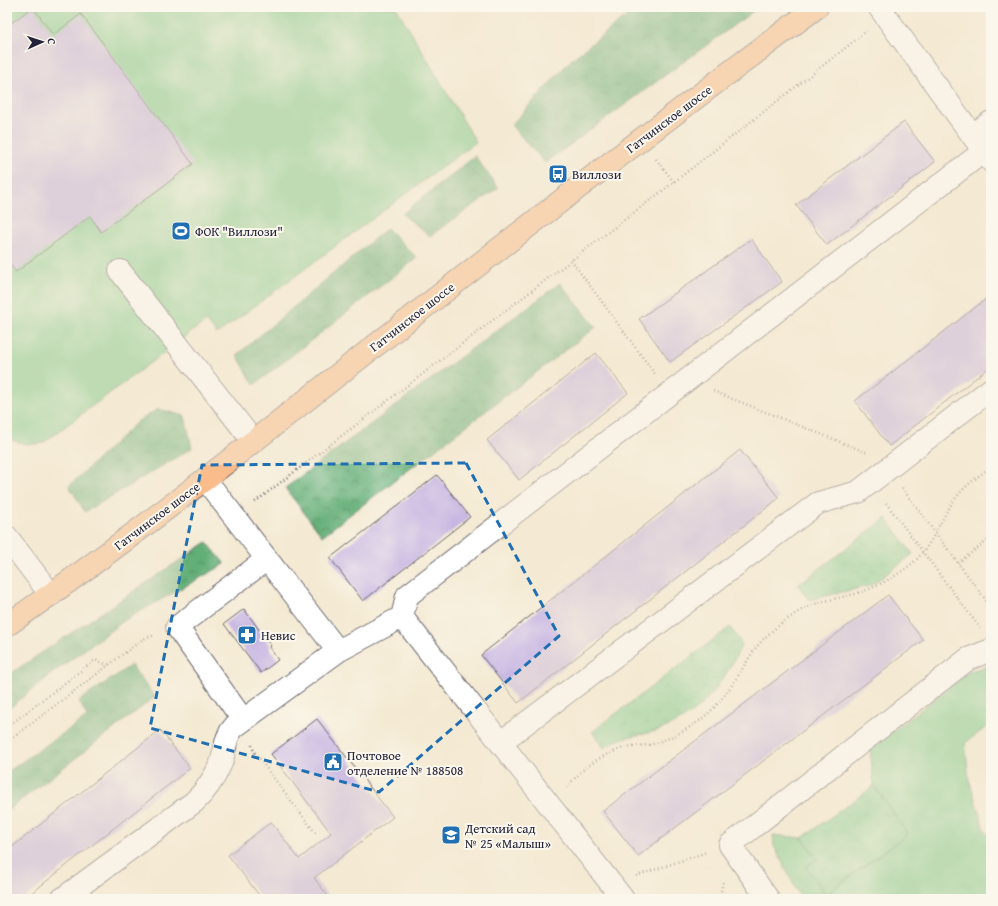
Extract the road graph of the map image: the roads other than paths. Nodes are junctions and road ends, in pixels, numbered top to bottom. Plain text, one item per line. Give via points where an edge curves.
1 (815, 7) edge
2 (876, 17) edge
3 (991, 122) edge
4 (982, 149) edge
5 (120, 271) dead end
6 (991, 389) edge
7 (253, 441) junction
8 (205, 479) junction
9 (7, 537) edge
10 (266, 559) junction
11 (51, 595) junction
12 (402, 617) junction
13 (7, 626) edge
14 (986, 640) edge
15 (338, 651) junction
16 (243, 720) junction
17 (501, 742) junction
18 (620, 895) edge
19 (62, 899) edge
20 (768, 899) edge

1 - 7 main road, Гатчинское шоссе
2 - 4 street
3 - 4 street
4 - 12 street via 407,596
5 - 7 street
6 - 17 street via 858,492 818,503
7 - 8 main road, Гатчинское шоссе
8 - 10 street
8 - 11 main road, Гатчинское шоссе
9 - 11 street
10 - 15 street
10 - 16 street via 177,627
11 - 13 main road, Гатчинское шоссе
12 - 15 street
12 - 17 street
14 - 20 street via 968,660 730,845
15 - 16 street
16 - 19 street via 228,733 221,762 199,797
17 - 18 street

